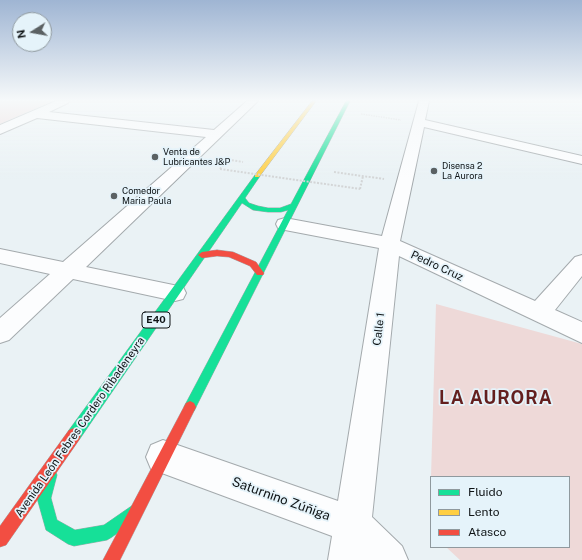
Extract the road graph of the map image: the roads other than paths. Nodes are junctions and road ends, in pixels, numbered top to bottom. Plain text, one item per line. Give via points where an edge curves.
1 (154, 127) edge
2 (224, 127) edge
3 (295, 127) edge
4 (335, 127) edge
5 (418, 127) edge
6 (475, 127) edge
7 (216, 134) junction
8 (582, 160) edge
9 (242, 198) junction
10 (289, 215) junction
11 (390, 244) junction
12 (202, 255) junction
13 (0, 256) edge
14 (582, 262) edge
15 (68, 270) junction
16 (260, 273) junction
17 (175, 293) junction
18 (538, 313) junction
19 (0, 333) edge
20 (582, 333) edge
21 (163, 457) junction
22 (52, 468) junction
23 (137, 510) junction
24 (353, 525) junction
25 (0, 540) edge
26 (111, 560) edge
27 (348, 560) edge
28 (388, 560) edge

1 - 7 street
2 - 7 street
3 - 9 highway, Avenida León Febres Cordero Ribadeneyra / E40
4 - 10 highway
5 - 11 street, Calle 1
6 - 8 street
7 - 15 street
9 - 10 highway via 256,208 281,210
9 - 12 highway, Avenida León Febres Cordero Ribadeneyra / E40
10 - 11 street, Pedro Cruz
10 - 16 highway
11 - 18 street, Pedro Cruz
11 - 24 street, Calle 1
12 - 16 highway via 217,253 242,258
12 - 17 highway, Avenida León Febres Cordero Ribadeneyra / E40
13 - 15 street
14 - 18 street
15 - 17 street
15 - 19 street
16 - 21 highway
17 - 22 highway, Avenida León Febres Cordero Ribadeneyra / E40
18 - 20 street, Pedro Cruz
21 - 23 highway
21 - 24 street, Saturnino Zúñiga
22 - 23 highway via 44,498 51,525 74,538 107,532
22 - 25 highway, Avenida León Febres Cordero Ribadeneyra / E40
23 - 26 highway
24 - 27 street, Calle 1
24 - 28 street, Saturnino Zúñiga

